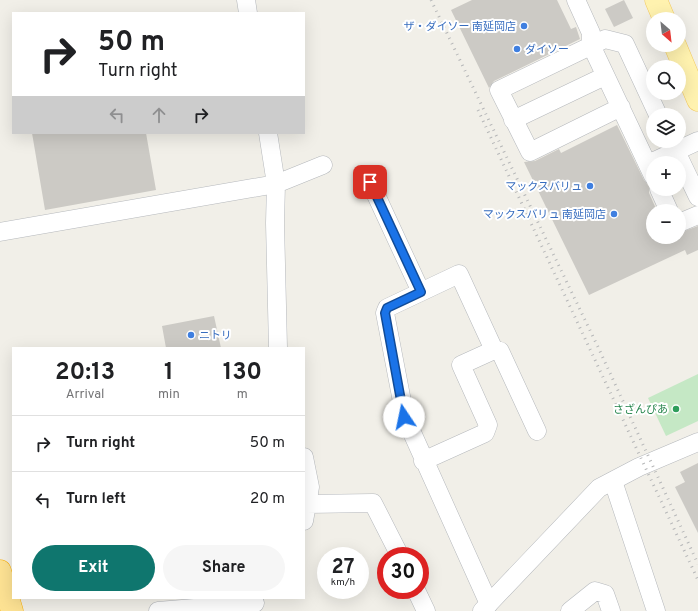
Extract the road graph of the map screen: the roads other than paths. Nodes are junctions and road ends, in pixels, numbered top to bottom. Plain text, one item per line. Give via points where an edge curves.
1 (246, 0) edge
2 (656, 0) edge
3 (580, 1) edge
4 (248, 12) edge
5 (661, 12) edge
6 (591, 45) junction
7 (678, 52) edge
8 (605, 76) junction
9 (698, 100) edge
10 (621, 107) junction
11 (655, 108) edge
12 (513, 120) junction
13 (268, 134) edge
14 (698, 141) edge
15 (686, 143) edge
16 (671, 148) edge
17 (674, 148) edge
18 (663, 156) edge
19 (646, 161) edge
20 (324, 165) dead end
21 (370, 182) dead end
22 (276, 184) junction
23 (698, 198) edge
24 (698, 215) edge
25 (686, 220) edge
26 (0, 232) edge
27 (421, 292) junction
28 (278, 347) edge
29 (494, 350) junction
30 (537, 431) dead end
31 (698, 442) edge
32 (423, 461) junction
33 (305, 462) edge
34 (613, 481) junction
35 (305, 513) edge
36 (395, 547) edge
37 (0, 571) edge
38 (420, 599) edge
39 (256, 604) edge
40 (486, 608) edge
41 (12, 611) edge
42 (158, 611) edge
43 (426, 611) edge
44 (570, 611) edge
45 (611, 611) edge
46 (656, 611) edge

1 - 4 street
2 - 5 main road
3 - 6 street via 591,33
6 - 8 street
6 - 11 street via 605,39 625,44
6 - 12 street via 499,90
7 - 9 main road
8 - 10 street
8 - 12 street
10 - 12 street via 530,152
10 - 19 street
13 - 22 street
14 - 15 street
16 - 18 street
17 - 23 street
20 - 22 street
21 - 27 street
22 - 26 street
22 - 28 street
24 - 25 street
27 - 29 street via 460,274
27 - 32 street via 387,308 385,313 404,417
29 - 30 street via 500,351
29 - 32 street via 461,365 488,425 485,433
31 - 34 street
32 - 40 street
33 - 35 street via 310,487
34 - 40 street via 599,488
34 - 46 street
35 - 36 street via 373,503
37 - 41 highway
38 - 43 street
39 - 42 street
44 - 45 street via 595,591 605,594

